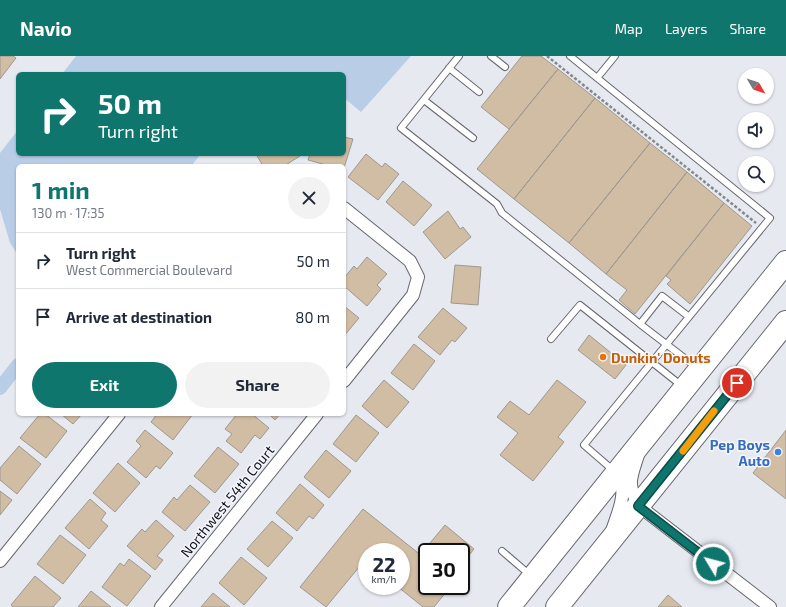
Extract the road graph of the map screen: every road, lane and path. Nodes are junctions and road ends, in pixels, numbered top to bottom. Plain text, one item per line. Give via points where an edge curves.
1 (459, 56) edge
2 (491, 56) edge
3 (547, 56) edge
4 (570, 56) edge
5 (615, 56) edge
6 (505, 67) dead end
7 (449, 68) junction
8 (597, 78) junction
9 (479, 92) dead end
10 (424, 100) junction
11 (473, 138) dead end
12 (346, 210) edge
13 (752, 229) dead end
14 (786, 262) edge
15 (688, 316) junction
16 (786, 322) edge
17 (640, 324) junction
18 (551, 339) dead end
19 (666, 344) junction
20 (652, 361) junction
21 (700, 370) junction
22 (346, 378) edge
23 (685, 389) junction
24 (116, 416) edge
25 (315, 416) edge
26 (642, 442) junction
27 (617, 474) junction
28 (638, 506) junction
29 (607, 545) junction
30 (502, 551) dead end
31 (0, 560) edge
32 (533, 578) junction
33 (161, 607) edge
34 (509, 607) edge
35 (557, 607) edge
36 (770, 607) edge

1 - 7 lane
2 - 6 lane
3 - 13 path via 757,224
4 - 8 lane
5 - 8 lane
7 - 9 lane
7 - 10 lane
8 - 15 lane via 770,218
10 - 11 lane
10 - 17 lane via 401,128 497,204 502,213
12 - 22 street via 410,261 418,277 413,295
14 - 21 highway
15 - 17 lane via 662,296
15 - 19 lane
16 - 28 highway
17 - 19 lane
18 - 20 lane via 580,305
19 - 20 lane
19 - 21 lane
20 - 23 lane
20 - 27 lane via 584,445
21 - 23 highway
23 - 26 highway
24 - 31 street
25 - 33 street, Northwest 54th Court
26 - 27 highway
26 - 28 street via 630,483 631,492
27 - 29 street via 623,486 623,493
27 - 32 highway
28 - 29 highway
28 - 36 street
29 - 35 highway
30 - 32 lane
32 - 34 highway

